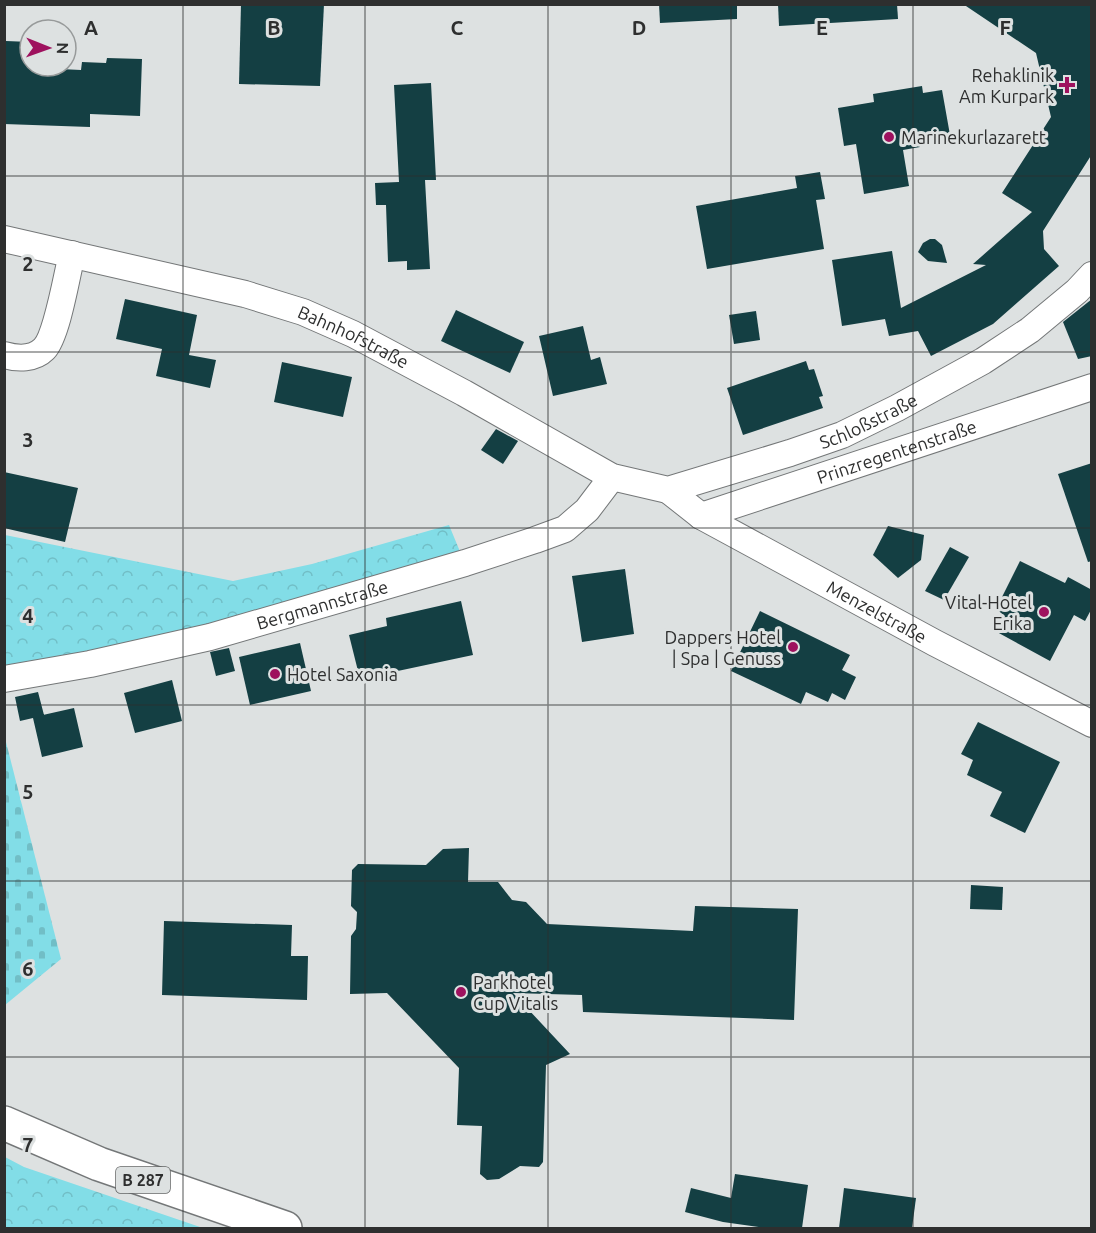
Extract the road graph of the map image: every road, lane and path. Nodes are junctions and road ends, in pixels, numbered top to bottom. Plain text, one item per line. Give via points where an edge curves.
1 (4, 239) edge
2 (72, 254) junction
3 (1092, 275) edge
4 (16, 357) edge
5 (1092, 387) edge
6 (612, 477) junction
7 (668, 490) junction
8 (701, 516) junction
9 (4, 679) edge
10 (1092, 724) edge
11 (4, 1123) edge
12 (285, 1228) edge

1 - 2 street, Bahnhofstraße
2 - 4 street via 53,333 45,348
2 - 6 street, Bahnhofstraße via 245,294 303,312 464,393
3 - 7 street, Schloßstraße via 1030,330 897,408 842,435
5 - 8 street, Prinzregentenstraße
6 - 7 street, Schloßstraße
6 - 9 street, Bergmannstraße via 587,510 565,529 535,540 210,637
7 - 8 street, Menzelstraße
8 - 10 street, Menzelstraße
11 - 12 main road, B 287 via 99,1164

